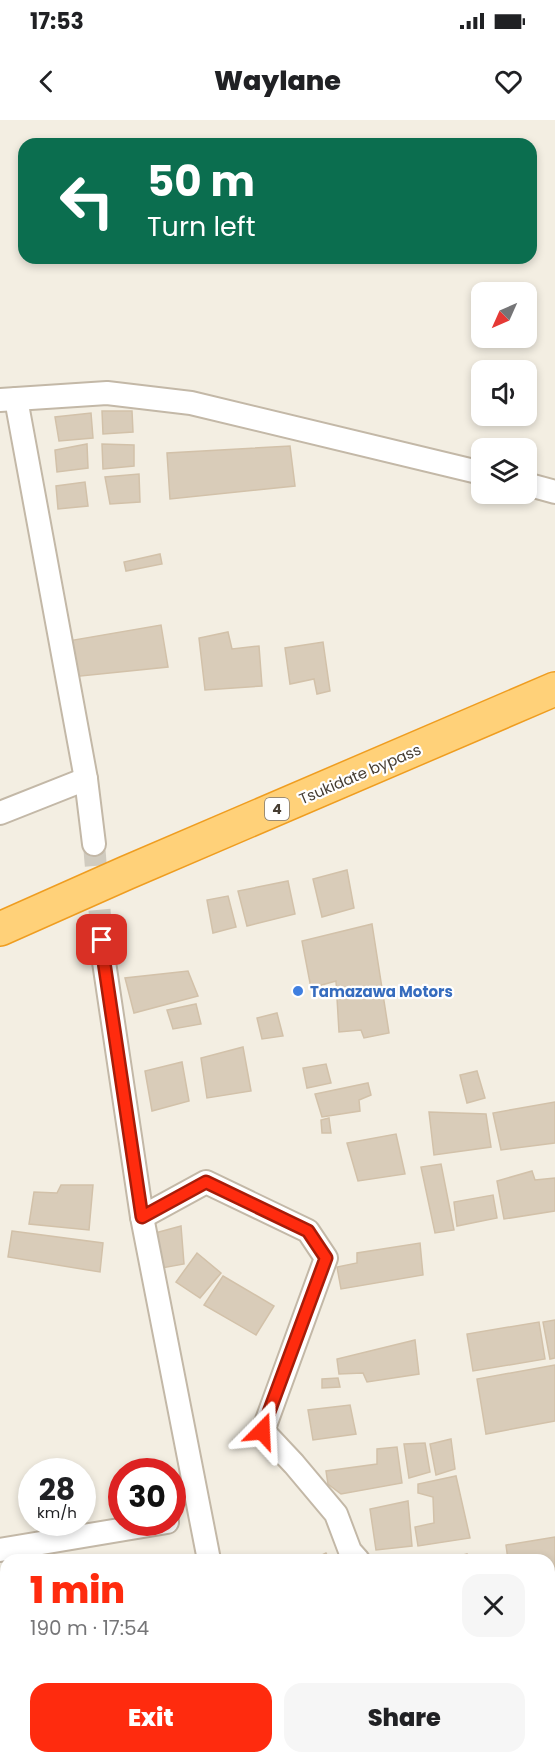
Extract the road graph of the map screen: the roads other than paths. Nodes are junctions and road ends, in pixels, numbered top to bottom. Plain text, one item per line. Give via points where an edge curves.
1 (8, 399) edge
2 (471, 470) edge
3 (537, 487) edge
4 (555, 492) edge
5 (555, 689) edge
6 (86, 779) junction
7 (0, 813) edge
8 (94, 844) tunnel mouth
9 (0, 929) edge
10 (102, 940) tunnel mouth
11 (142, 1217) junction
12 (201, 1517) junction
13 (186, 1520) edge
14 (108, 1532) edge
15 (0, 1550) edge
16 (208, 1554) edge
17 (352, 1554) edge

1 - 2 street via 108,393 190,403
1 - 6 street
3 - 4 street
5 - 9 highway, Tsukidate bypass / 4
6 - 7 street
6 - 8 street
10 - 11 street
11 - 12 street
11 - 17 street via 206,1182 308,1231 326,1258 262,1431 336,1514
12 - 13 street
12 - 16 street
14 - 15 street

